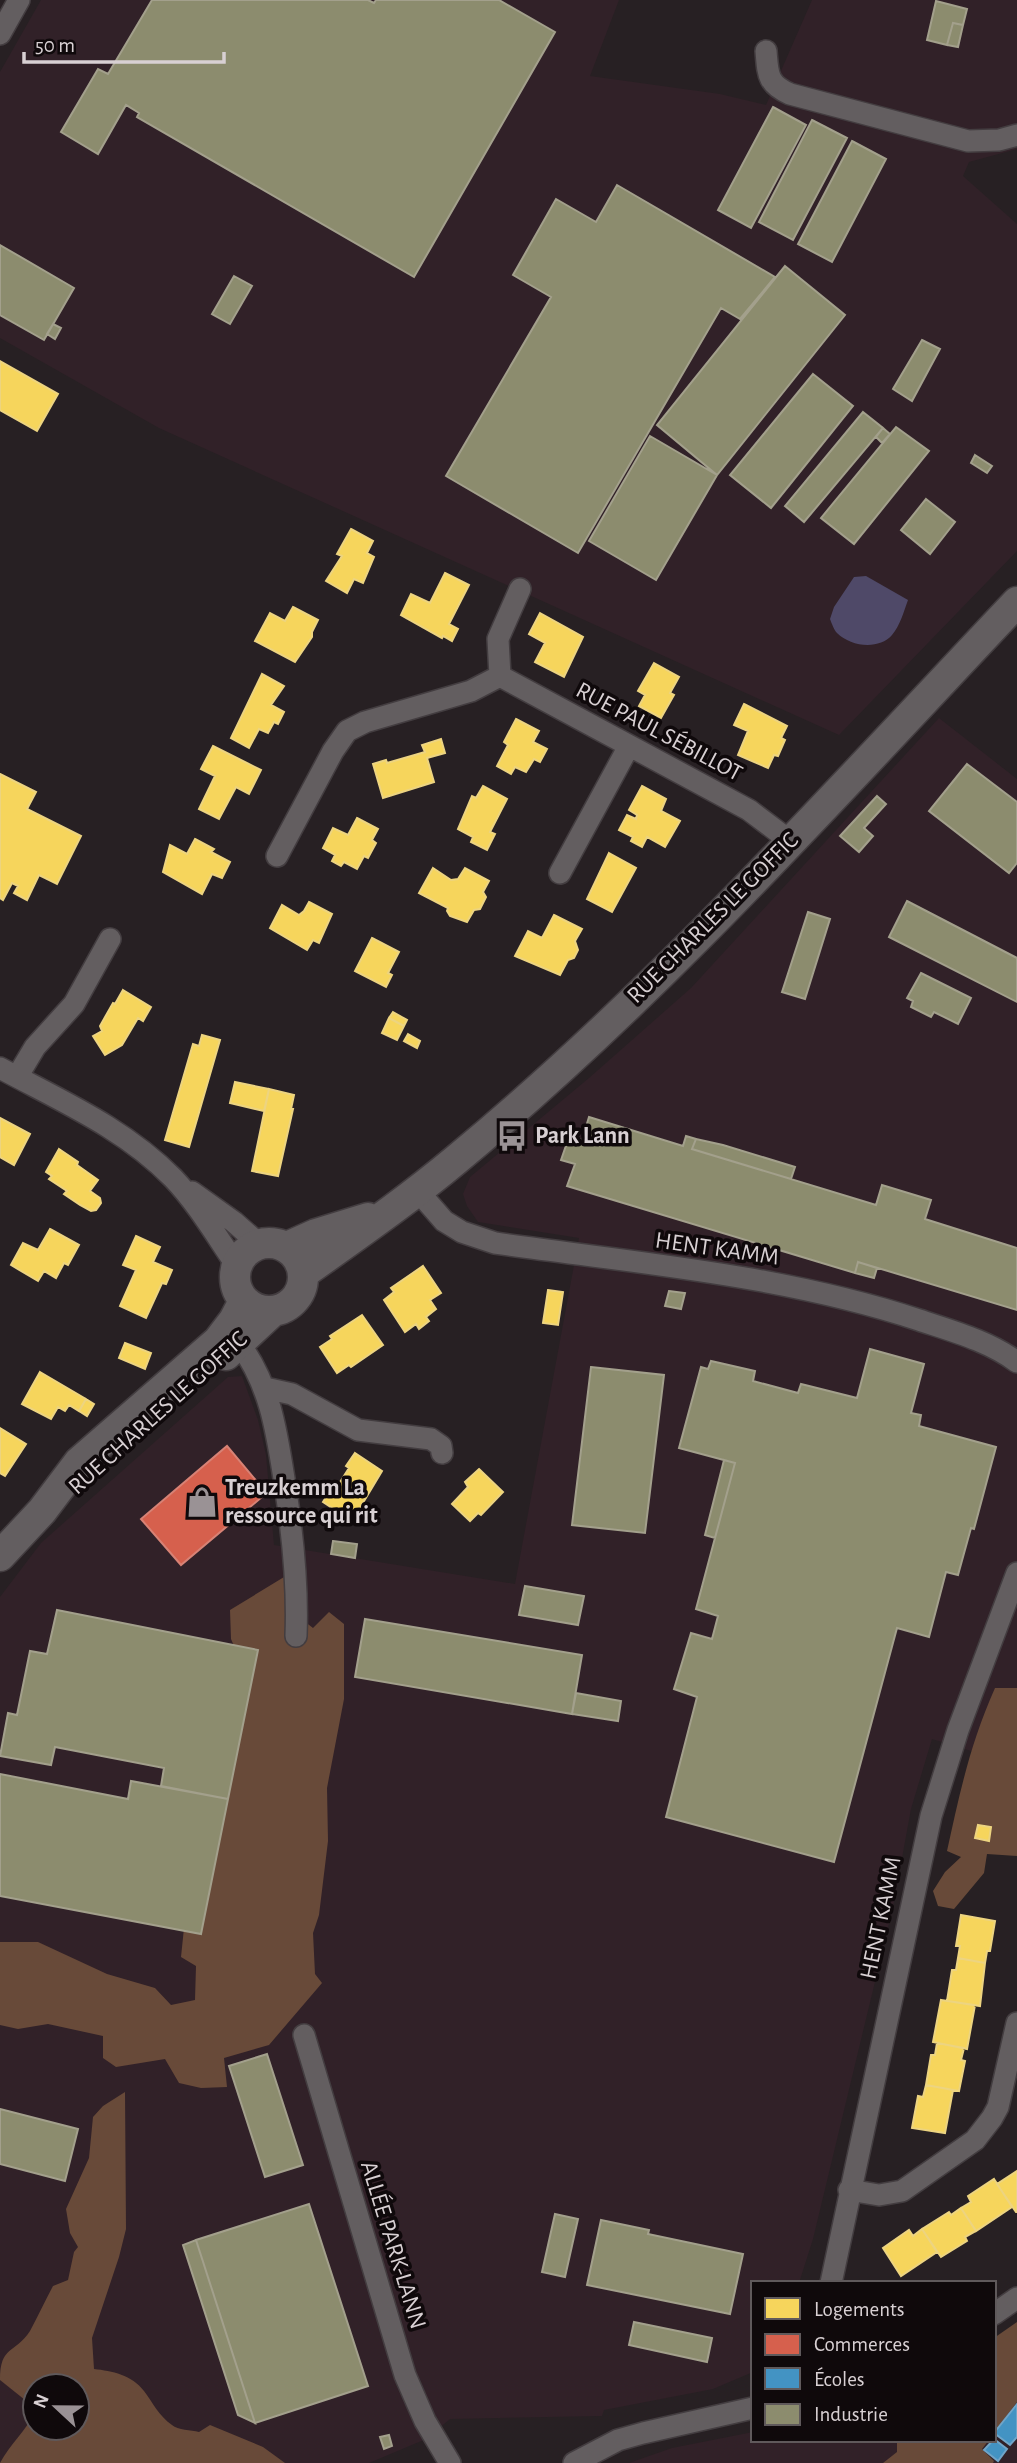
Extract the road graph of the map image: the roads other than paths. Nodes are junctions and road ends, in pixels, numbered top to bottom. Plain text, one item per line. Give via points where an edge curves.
1 (19, 0) edge
2 (0, 34) edge
3 (766, 51) dead end
4 (1017, 135) edge
5 (520, 589) dead end
6 (1017, 602) edge
7 (500, 676) junction
8 (629, 746) junction
9 (790, 841) junction
10 (277, 856) dead end
11 (561, 873) dead end
12 (110, 939) dead end
13 (9, 1073) edge
14 (176, 1181) junction
15 (417, 1191) junction
16 (388, 1212) junction
17 (273, 1245) junction
18 (237, 1266) junction
19 (304, 1272) junction
20 (244, 1301) junction
21 (272, 1312) junction
22 (239, 1343) junction
23 (1017, 1362) edge
24 (265, 1388) junction
25 (443, 1453) dead end
26 (42, 1511) junction
27 (0, 1556) edge
28 (1017, 1573) edge
29 (296, 1636) dead end
30 (1017, 2028) edge
31 (304, 2035) dead end
32 (849, 2190) junction
33 (831, 2281) edge
34 (1017, 2298) edge
35 (996, 2313) edge
36 (751, 2408) edge
37 (450, 2463) edge
38 (574, 2463) edge

1 - 2 street
3 - 4 street via 771,80 790,94 968,141
5 - 7 street via 498,639
6 - 9 street, RUE CHARLES LE GOFFIC
7 - 8 street, RUE PAUL SÉBILLOT
7 - 10 street via 471,691 347,731
8 - 9 street, RUE PAUL SÉBILLOT via 749,810
8 - 11 street
9 - 15 street, RUE CHARLES LE GOFFIC via 637,996
12 - 13 street via 74,1004
13 - 14 street via 107,1125
14 - 17 street
14 - 18 street
15 - 16 street, RUE CHARLES LE GOFFIC
15 - 23 street, HENT KAMM via 444,1221 495,1243 835,1296 951,1331
16 - 17 street, RUE CHARLES LE GOFFIC
16 - 19 street, RUE CHARLES LE GOFFIC
17 - 18 street via 243,1255
17 - 19 street via 301,1262
18 - 20 street via 236,1285
19 - 21 street via 297,1297
20 - 21 street
20 - 26 street, RUE CHARLES LE GOFFIC via 218,1341 79,1462
21 - 22 street, RUE CHARLES LE GOFFIC
22 - 24 street
22 - 26 street, RUE CHARLES LE GOFFIC via 79,1486
24 - 25 street via 292,1394 358,1430 431,1439
24 - 29 street via 274,1414 293,1536
26 - 27 street, RUE CHARLES LE GOFFIC
28 - 32 street, HENT KAMM via 957,1730 931,1816
30 - 32 street via 998,2107 975,2140 902,2191 879,2195
31 - 37 street, ALLÉE PARK-LANN via 405,2375
32 - 33 street, HENT KAMM
34 - 35 street
36 - 38 street via 643,2433

